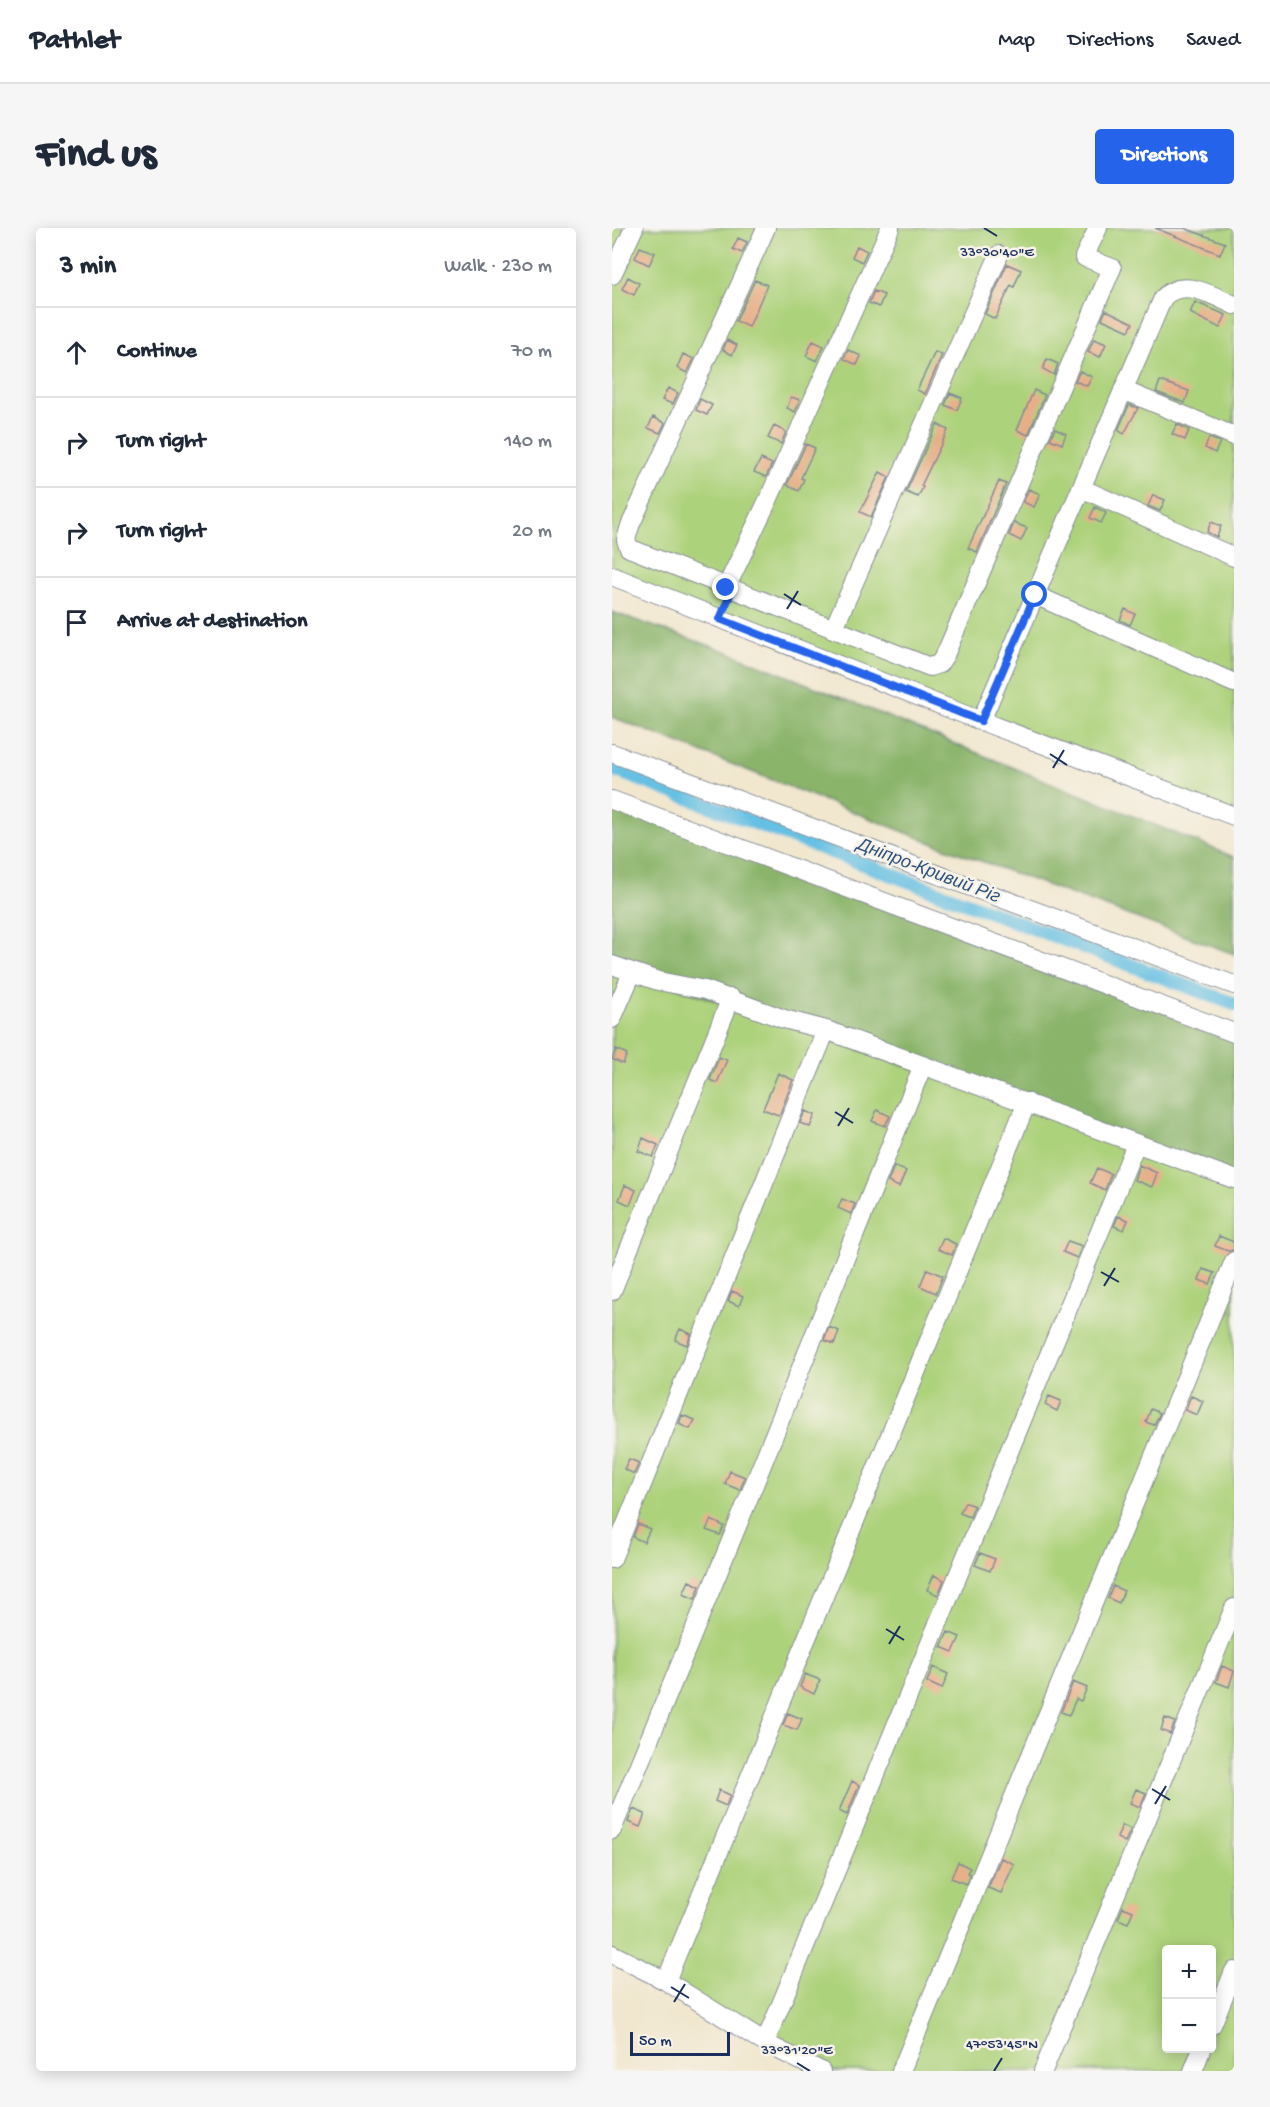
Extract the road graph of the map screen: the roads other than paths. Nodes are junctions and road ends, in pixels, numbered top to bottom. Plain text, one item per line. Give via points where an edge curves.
1 (634, 228) edge
2 (766, 228) edge
3 (890, 228) edge
4 (1098, 228) edge
5 (999, 255) dead end
6 (612, 275) edge
7 (1234, 305) edge
8 (1123, 390) junction
9 (1234, 436) edge
10 (1081, 488) junction
11 (1234, 557) edge
12 (612, 576) edge
13 (729, 589) junction
14 (1035, 595) junction
15 (720, 619) junction
16 (833, 630) junction
17 (1234, 683) edge
18 (981, 721) junction
19 (612, 753) edge
20 (612, 800) edge
21 (1234, 816) edge
22 (612, 965) edge
23 (632, 973) junction
24 (1234, 985) edge
25 (731, 998) junction
26 (612, 1019) edge
27 (826, 1030) junction
28 (1234, 1033) edge
29 (923, 1065) junction
30 (1027, 1102) junction
31 (1136, 1144) junction
32 (1234, 1179) edge
33 (1234, 1262) edge
34 (612, 1291) edge
35 (612, 1559) edge
36 (1234, 1608) edge
37 (612, 1830) edge
38 (612, 1954) edge
39 (1234, 1971) edge
40 (666, 1981) junction
41 (1216, 2015) edge
42 (765, 2043) junction
43 (1200, 2053) edge
44 (820, 2071) edge
45 (901, 2071) edge
46 (1043, 2071) edge
47 (1193, 2071) edge

1 - 6 street
2 - 13 street via 626,540 629,548
3 - 13 street
4 - 16 street via 1084,257 1112,268 939,664 920,664
5 - 16 street
7 - 8 street via 1185,287 1170,290
8 - 9 street
8 - 10 street
10 - 11 street
10 - 14 street
12 - 15 street
13 - 15 street
13 - 16 street
14 - 17 street
14 - 18 street
15 - 18 street
18 - 21 street
19 - 24 street
20 - 28 street
22 - 23 street
23 - 25 street
23 - 26 street
25 - 27 street
25 - 34 street
27 - 29 street
27 - 35 street
29 - 30 street
29 - 37 street
30 - 31 street
30 - 40 street
31 - 32 street
31 - 42 street
33 - 45 street
36 - 46 street
38 - 40 street
39 - 41 street
40 - 42 street
42 - 44 street
43 - 47 street

